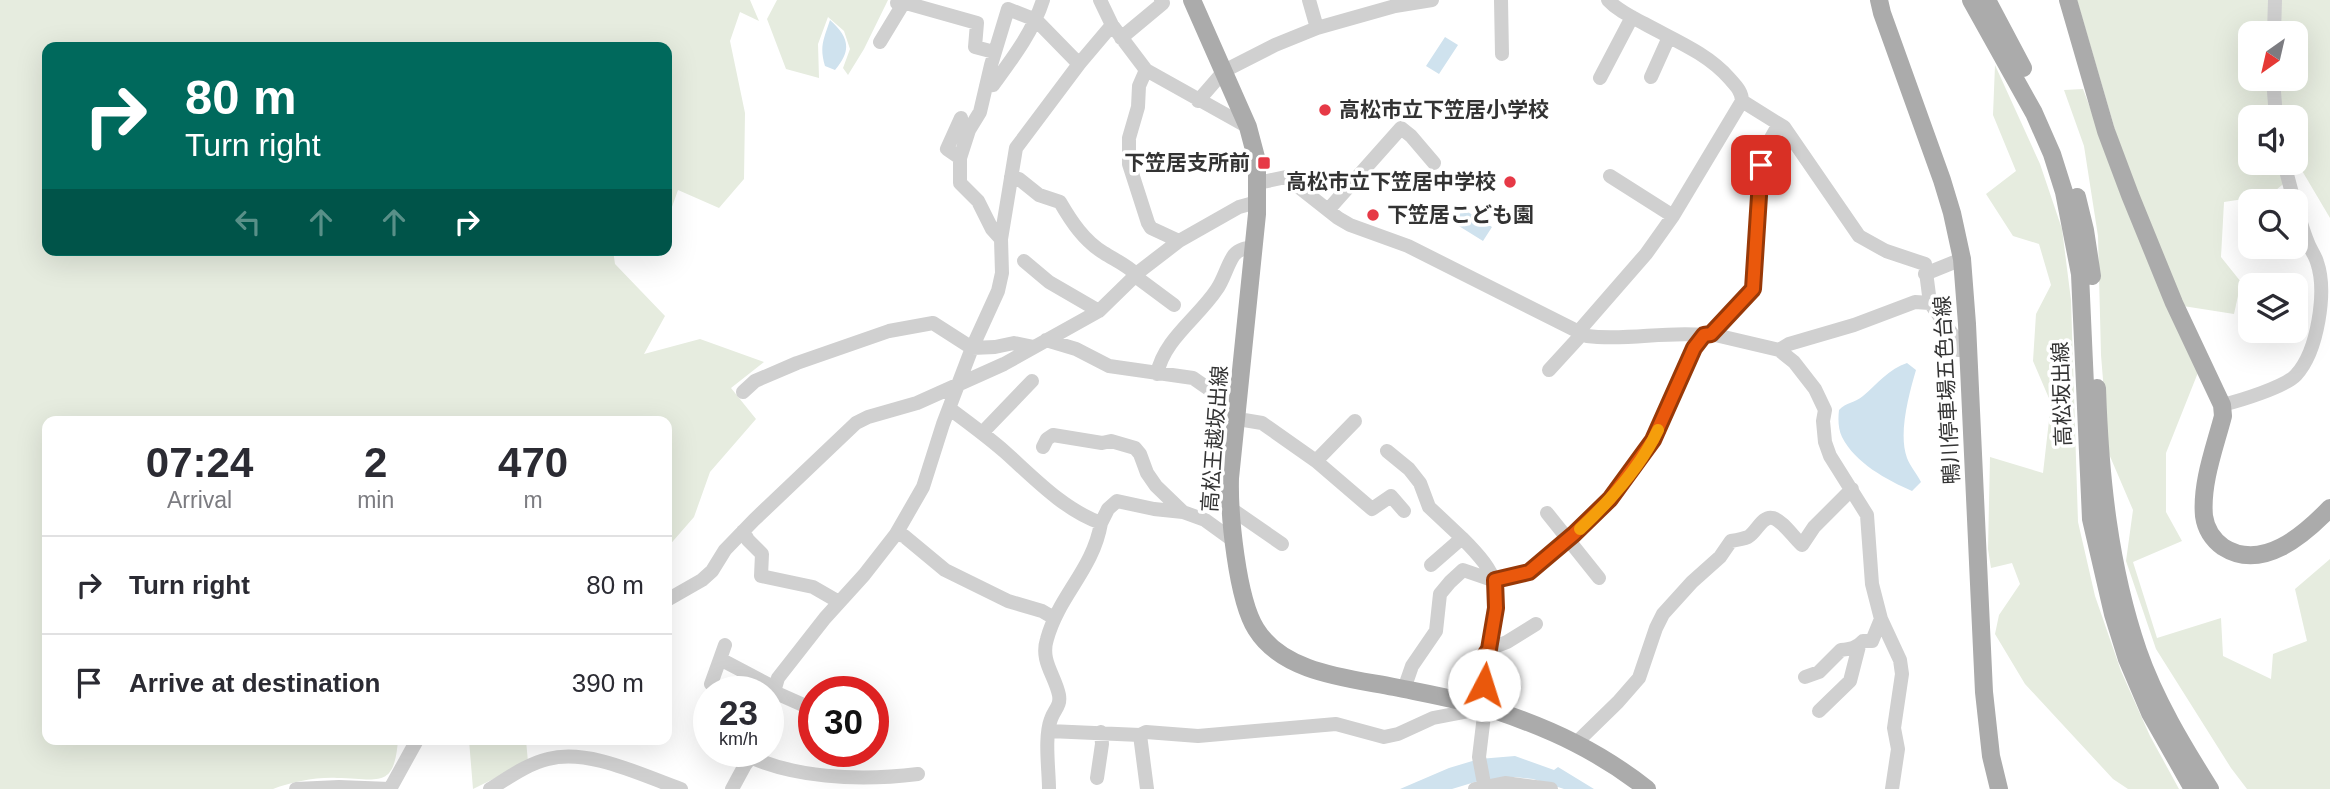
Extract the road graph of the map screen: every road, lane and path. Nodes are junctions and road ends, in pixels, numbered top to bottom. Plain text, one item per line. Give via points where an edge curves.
1 (1043, 0) edge
2 (1100, 0) edge
3 (1161, 0) edge
4 (1192, 0) edge
5 (1309, 0) edge
6 (1432, 0) edge
7 (1501, 0) edge
8 (1608, 0) edge
9 (1879, 0) edge
10 (1972, 0) edge
11 (1987, 0) edge
12 (2068, 0) edge
13 (2275, 0) edge
14 (899, 3) edge
15 (1395, 3) edge
16 (1632, 17) junction
17 (887, 19) dead end
18 (1037, 20) junction
19 (2274, 21) edge
20 (1317, 28) junction
21 (1117, 32) junction
22 (1669, 37) junction
23 (880, 42) dead end
24 (994, 52) junction
25 (1502, 54) dead end
26 (1079, 64) junction
27 (1146, 70) junction
28 (1224, 71) junction
29 (1650, 77) dead end
30 (1600, 78) dead end
31 (986, 86) junction
32 (1198, 101) junction
33 (1742, 101) junction
34 (961, 118) dead end
35 (1779, 124) junction
36 (1248, 127) junction
37 (960, 158) junction
38 (1434, 163) dead end
39 (1609, 176) dead end
40 (1011, 177) junction
41 (1258, 183) junction
42 (1257, 202) junction
43 (1328, 210) junction
44 (1673, 216) junction
45 (1001, 239) junction
46 (1179, 241) junction
47 (2308, 244) edge
48 (1254, 247) junction
49 (1962, 258) junction
50 (1024, 261) dead end
51 (1925, 274) junction
52 (1136, 275) junction
53 (1930, 303) junction
54 (1174, 305) dead end
55 (1099, 311) junction
56 (1580, 333) junction
57 (1707, 334) junction
58 (1040, 343) junction
59 (972, 348) junction
60 (1968, 349) junction
61 (1779, 350) junction
62 (1549, 370) dead end
63 (1157, 374) junction
64 (1032, 381) dead end
65 (959, 384) junction
66 (743, 392) dead end
67 (2222, 405) junction
68 (950, 409) junction
69 (1238, 415) junction
70 (1355, 421) dead end
71 (982, 433) junction
72 (1043, 447) dead end
73 (1387, 451) dead end
74 (1316, 461) junction
75 (1852, 489) junction
76 (1230, 508) junction
77 (2330, 508) edge
78 (1404, 511) dead end
79 (1183, 512) junction
80 (1547, 513) dead end
81 (1101, 523) junction
82 (743, 531) junction
83 (896, 534) junction
84 (1462, 538) junction
85 (1567, 540) junction
86 (1234, 541) junction
87 (1282, 544) dead end
88 (1431, 565) dead end
89 (1599, 578) dead end
90 (1495, 580) junction
91 (672, 597) edge
92 (839, 602) junction
93 (1054, 618) junction
94 (1881, 620) junction
95 (1536, 624) dead end
96 (1859, 646) junction
97 (1489, 649) junction
98 (714, 676) edge
99 (755, 676) edge
100 (780, 676) edge
101 (1805, 677) dead end
102 (1404, 690) junction
103 (1485, 708) junction
104 (1819, 710) dead end
105 (1049, 731) junction
106 (1101, 732) junction
107 (1140, 735) junction
108 (1577, 742) junction
109 (414, 745) edge
110 (742, 767) edge
111 (784, 767) edge
112 (918, 774) dead end
113 (1097, 778) dead end
114 (1482, 787) edge
115 (296, 789) edge
116 (390, 789) edge
117 (490, 789) edge
118 (681, 789) edge
119 (732, 789) edge
120 (1049, 789) edge
121 (1147, 789) edge
122 (1550, 789) edge
123 (1647, 789) edge
124 (1892, 789) edge
125 (1999, 789) edge
126 (2193, 789) edge
127 (2210, 789) edge

1 - 18 street
2 - 21 street
3 - 21 street
4 - 28 main road, 高松王越坂出線
5 - 20 street
6 - 15 street
7 - 25 street
8 - 16 street
9 - 49 main road, 鴨川停車場五色台線 via 1942,180
10 - 126 main road, 高松坂出線 via 2034,113 2064,192 2080,274 2091,519 2127,659 2150,713
11 - 127 main road, 高松坂出線 via 2044,107 2075,190 2092,273 2099,464 2113,561 2139,654
12 - 67 main road via 2130,195
13 - 19 street
14 - 17 street
14 - 23 street
14 - 24 street via 977,23 975,47
15 - 20 street
16 - 22 street
16 - 30 street
18 - 24 street via 1008,9
18 - 26 street
18 - 31 street via 993,85
20 - 28 street
21 - 26 street
21 - 27 street
22 - 29 street
22 - 33 street via 1715,62 1737,87
24 - 31 street
26 - 40 street via 1024,135 1013,157
27 - 32 street
27 - 46 street via 1129,138 1129,164 1151,228
28 - 32 street
28 - 36 main road, 高松王越坂出線
31 - 37 street
32 - 36 street
33 - 35 street
33 - 44 street
34 - 37 street via 947,149
35 - 51 street via 1859,236 1925,264
35 - 57 street via 1761,165 1753,289
36 - 41 main road, 高松王越坂出線
37 - 45 street via 960,183 978,201
38 - 43 street via 1401,128
39 - 44 street
40 - 45 street
40 - 52 street via 1060,202 1093,244
41 - 42 main road, 高松王越坂出線
41 - 43 street via 1286,177
42 - 46 street via 1239,206
42 - 48 main road, 高松王越坂出線
43 - 56 street via 1350,225 1408,246
44 - 56 street
45 - 59 street via 998,291
46 - 52 street
47 - 67 street via 2317,261 2322,290 2310,351 2287,381
48 - 63 street via 1235,254 1216,291 1160,360
48 - 69 main road, 高松王越坂出線
49 - 51 street
49 - 60 main road, 鴨川停車場五色台線
50 - 55 street via 1049,282
51 - 53 street
52 - 54 street
52 - 55 street
53 - 60 street via 1958,342 1958,350
53 - 61 street via 1915,302
55 - 58 street
56 - 57 street via 1604,338
56 - 62 street
57 - 61 street
57 - 85 street via 1684,367 1646,451 1610,499
58 - 59 street
58 - 63 street via 1076,349 1110,366
58 - 65 street
59 - 65 street
59 - 66 street via 933,323 889,331 797,363 755,381
60 - 125 main road, 鴨川停車場五色台線 via 1984,703
61 - 75 street via 1815,389 1825,410 1830,456
63 - 69 street via 1193,378
64 - 71 street
65 - 68 street
65 - 82 street via 856,424
67 - 77 main road via 2204,503 2211,537 2241,554 2273,551 2297,539
68 - 71 street
68 - 83 street via 923,487
69 - 74 street via 1262,423
69 - 76 main road, 高松王越坂出線
70 - 74 street
71 - 81 street via 1047,489
72 - 79 street via 1053,435 1111,441 1135,449 1147,473
73 - 84 street via 1409,469 1429,507
74 - 78 street via 1372,509 1391,495
75 - 94 street via 1867,515 1872,584
75 - 108 street via 1802,545 1768,518 1749,536 1731,541 1663,614 1639,678
76 - 86 main road, 高松王越坂出線
76 - 87 street
79 - 81 street via 1117,500
79 - 86 street via 1205,520
80 - 85 street
81 - 93 street via 1089,562
82 - 91 street via 712,571
82 - 92 street via 762,554 761,576 813,587
83 - 92 street
83 - 93 street via 945,570
84 - 88 street
84 - 90 street via 1485,561
85 - 89 street
85 - 90 street via 1529,572
86 - 102 main road, 高松王越坂出線 via 1248,612 1267,643 1326,674
90 - 97 street
90 - 102 street via 1463,570 1445,587 1436,631 1412,666
92 - 100 street
93 - 105 street via 1045,659 1059,703
94 - 96 street via 1872,641
94 - 124 street via 1902,674
95 - 97 street
96 - 101 street via 1841,650 1819,672
96 - 104 street via 1850,681
97 - 103 street via 1482,660
98 - 99 street via 722,652
102 - 103 main road, 高松王越坂出線
103 - 107 street via 1433,718 1384,737 1336,724 1198,736
103 - 108 main road, 高松王越坂出線
103 - 114 street via 1479,757
105 - 106 street
105 - 120 street
106 - 107 street
106 - 113 street
107 - 121 street
108 - 123 main road, 高松王越坂出線
109 - 116 street
110 - 119 street
111 - 112 street via 845,777
114 - 122 street via 1505,783
115 - 116 street
117 - 118 street via 533,764 568,757 595,759

